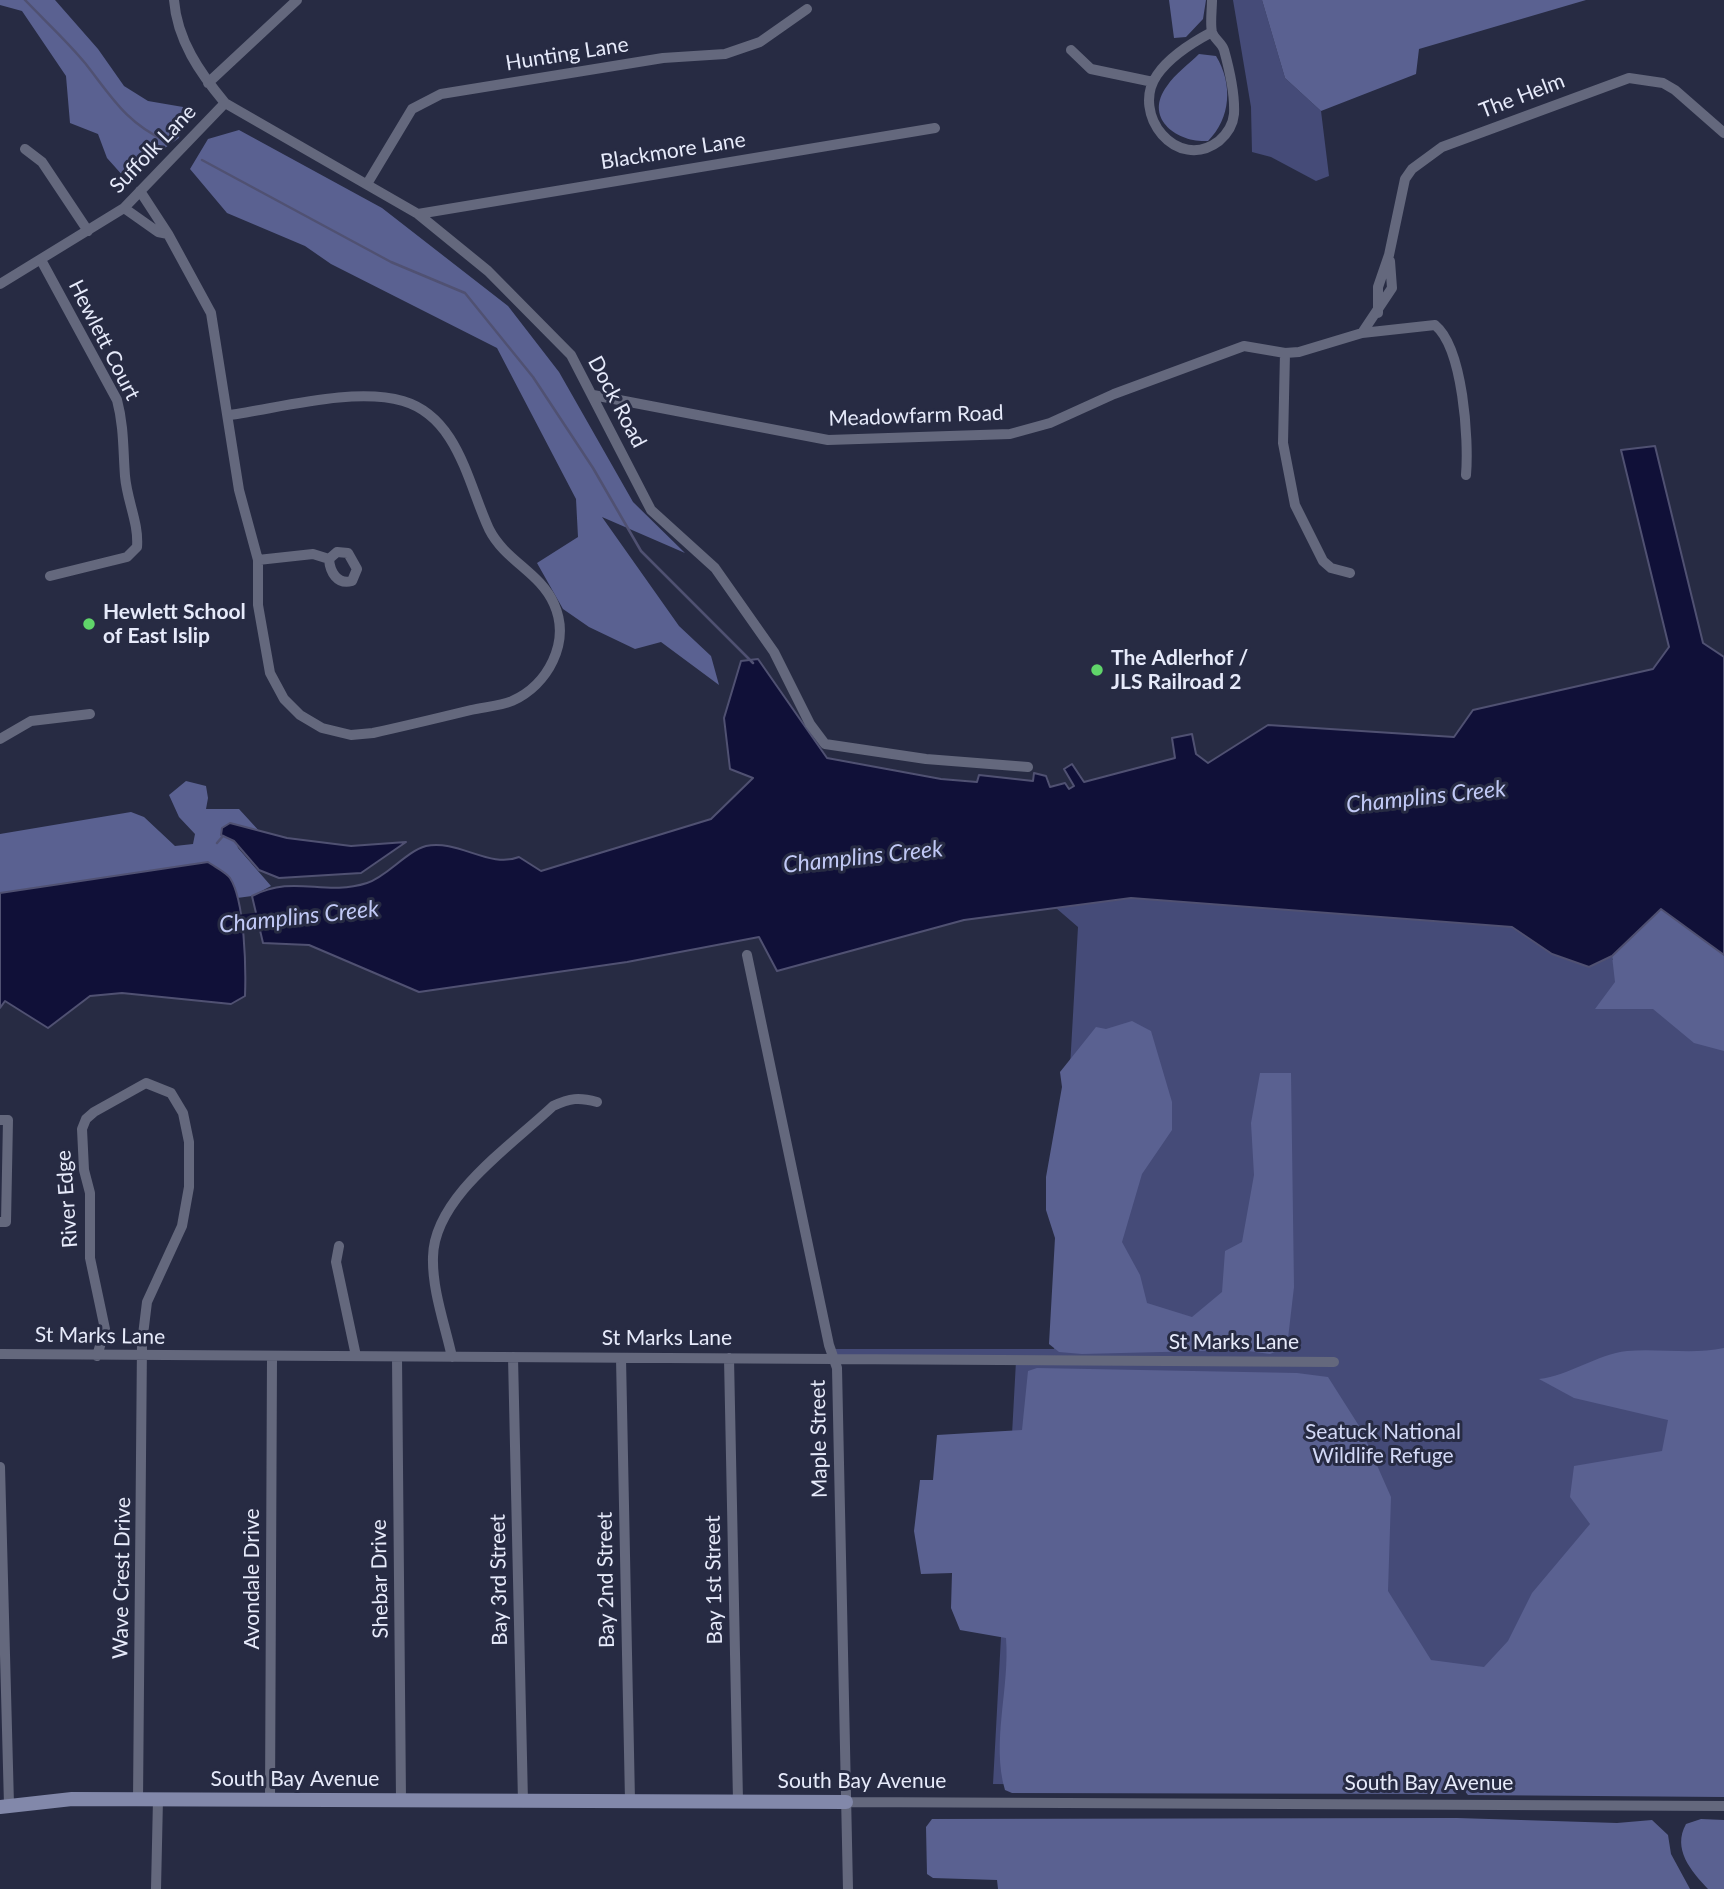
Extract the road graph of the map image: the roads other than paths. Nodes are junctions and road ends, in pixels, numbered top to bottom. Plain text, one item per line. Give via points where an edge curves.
1 (173, 0) edge
2 (297, 0) edge
3 (1212, 0) edge
4 (807, 9) dead end
5 (1212, 32) junction
6 (1071, 50) dead end
7 (1153, 82) junction
8 (208, 83) junction
9 (225, 103) junction
10 (935, 128) dead end
11 (1724, 132) edge
12 (24, 149) dead end
13 (367, 184) junction
14 (140, 191) junction
15 (124, 208) junction
16 (418, 214) junction
17 (88, 231) junction
18 (169, 233) junction
19 (41, 260) junction
20 (0, 284) edge
21 (1362, 333) junction
22 (1285, 353) junction
23 (593, 396) junction
24 (230, 415) junction
25 (1466, 475) dead end
26 (329, 559) dead end
27 (258, 561) junction
28 (1350, 573) dead end
29 (50, 576) dead end
30 (90, 714) dead end
31 (0, 739) edge
32 (1028, 767) dead end
33 (747, 955) dead end
34 (597, 1102) dead end
35 (4, 1120) edge
36 (0, 1222) edge
37 (339, 1246) dead end
38 (0, 1354) edge
39 (97, 1356) junction
40 (144, 1356) junction
41 (356, 1356) junction
42 (272, 1357) junction
43 (397, 1357) junction
44 (452, 1357) junction
45 (513, 1357) junction
46 (621, 1358) junction
47 (729, 1358) junction
48 (834, 1358) junction
49 (1334, 1362) dead end
50 (0, 1466) edge
51 (158, 1799) junction
52 (138, 1800) junction
53 (270, 1800) junction
54 (401, 1800) junction
55 (523, 1801) junction
56 (630, 1801) junction
57 (738, 1801) junction
58 (846, 1802) junction
59 (4, 1806) edge
60 (1724, 1806) edge
61 (156, 1889) edge
62 (848, 1889) edge

1 - 8 street, Dock Road via 182,39
2 - 8 street
3 - 5 street
4 - 13 street, Hunting Lane via 760,42 725,54 663,58 441,94 412,108
5 - 7 street via 1192,43
5 - 7 street via 1223,47 1234,113 1224,136 1200,149 1188,150 1167,141 1156,130 1152,115
6 - 7 street via 1091,69
8 - 9 street, Dock Road
9 - 13 street, Dock Road
9 - 14 street, Suffolk Lane
10 - 16 street, Blackmore Lane
11 - 21 street, The Helm via 1663,83 1629,78 1442,147 1405,179 1389,255 1392,288
12 - 17 street via 42,162
13 - 16 street, Dock Road
14 - 15 street, Suffolk Lane
14 - 18 street
15 - 17 street, Suffolk Lane
15 - 18 street via 158,232
16 - 23 street, Dock Road via 488,271 571,355
17 - 19 street, Suffolk Lane
18 - 24 street via 211,313
19 - 20 street, Suffolk Lane
19 - 29 street, Hewlett Court via 117,400 137,547 127,557
21 - 22 street, Meadowfarm Road
21 - 25 street, Meadowfarm Road via 1434,324 1447,339 1467,433
22 - 23 street, Meadowfarm Road via 1244,346 1050,423 993,435 828,440
22 - 28 street via 1283,443 1296,505 1324,561
23 - 32 street, Dock Road via 651,510 715,568 774,652 825,744
24 - 27 street via 239,490
24 - 27 street via 353,397 382,397 420,409 450,438 499,546 544,586 559,625 557,648 550,668 535,688 511,702 373,733 351,735 322,728 284,699 270,673 258,606
26 - 27 street via 313,554
30 - 31 street via 31,722
33 - 48 street, Maple Street
34 - 44 street via 581,1097 554,1106 449,1208 437,1230 432,1255
35 - 36 street via 6,1222
37 - 41 street via 336,1262
38 - 39 street, St Marks Lane
39 - 40 street, St Marks Lane
39 - 40 street, River Edge via 105,1329 90,1258 90,1192 82,1129 94,1112 146,1083 171,1093 183,1113 190,1187 182,1226 147,1302
40 - 42 street, St Marks Lane
40 - 52 street, Wave Crest Drive
41 - 42 street, St Marks Lane
41 - 43 street, St Marks Lane
42 - 53 street, Avondale Drive
43 - 44 street, St Marks Lane
43 - 54 street, Shebar Drive
44 - 45 street, St Marks Lane
45 - 46 street, St Marks Lane
45 - 55 street, Bay 3rd Street
46 - 47 street, St Marks Lane
46 - 56 street, Bay 2nd Street
47 - 48 street, St Marks Lane
47 - 57 street, Bay 1st Street
48 - 49 street, St Marks Lane
48 - 58 street, Maple Street
50 - 59 street
51 - 52 street, South Bay Avenue
51 - 53 street, South Bay Avenue
51 - 61 street
52 - 59 street, South Bay Avenue via 72,1799
53 - 54 street, South Bay Avenue
54 - 55 street, South Bay Avenue
55 - 56 street, South Bay Avenue
56 - 57 street, South Bay Avenue
57 - 58 street, South Bay Avenue
58 - 60 street, South Bay Avenue
58 - 62 street, Maple Street

